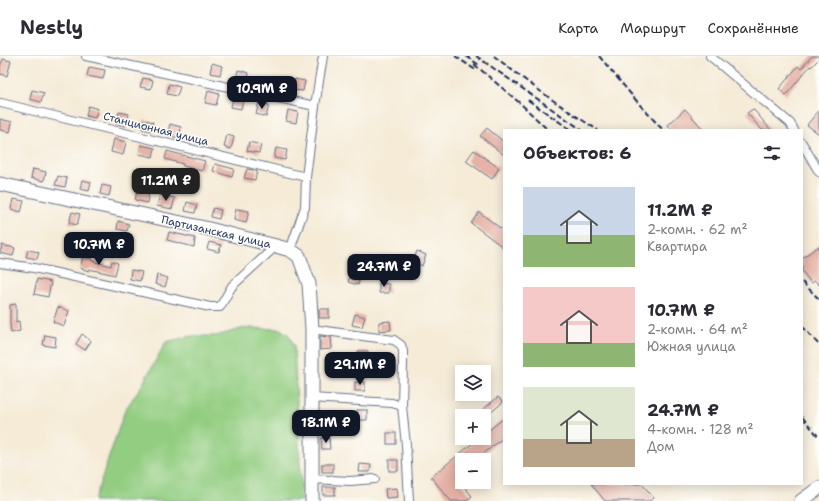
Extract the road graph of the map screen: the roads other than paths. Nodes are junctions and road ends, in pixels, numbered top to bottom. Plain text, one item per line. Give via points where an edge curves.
1 (86, 56) edge
2 (323, 56) edge
3 (710, 56) edge
4 (1, 103) dead end
5 (315, 106) junction
6 (793, 129) edge
7 (803, 145) edge
8 (819, 172) edge
9 (306, 177) junction
10 (0, 184) edge
11 (276, 246) junction
12 (290, 250) junction
13 (0, 262) edge
14 (312, 329) junction
15 (311, 398) junction
16 (402, 406) junction
17 (311, 479) junction
18 (375, 479) dead end
19 (819, 488) edge
20 (312, 501) edge
21 (409, 501) edge
22 (801, 501) edge

1 - 5 street
2 - 5 street
3 - 6 street
4 - 9 street, Станционная улица
5 - 9 street
7 - 8 street
9 - 12 street via 306,208
10 - 11 main road, Партизанская улица via 205,228
11 - 12 main road, Партизанская улица
11 - 13 street via 232,286 220,307 210,307
12 - 14 main road via 299,256 309,284
14 - 15 main road
14 - 16 street via 394,340 401,345
15 - 16 street via 392,403
15 - 17 main road
16 - 21 street
17 - 18 street
17 - 20 main road
19 - 22 main road

